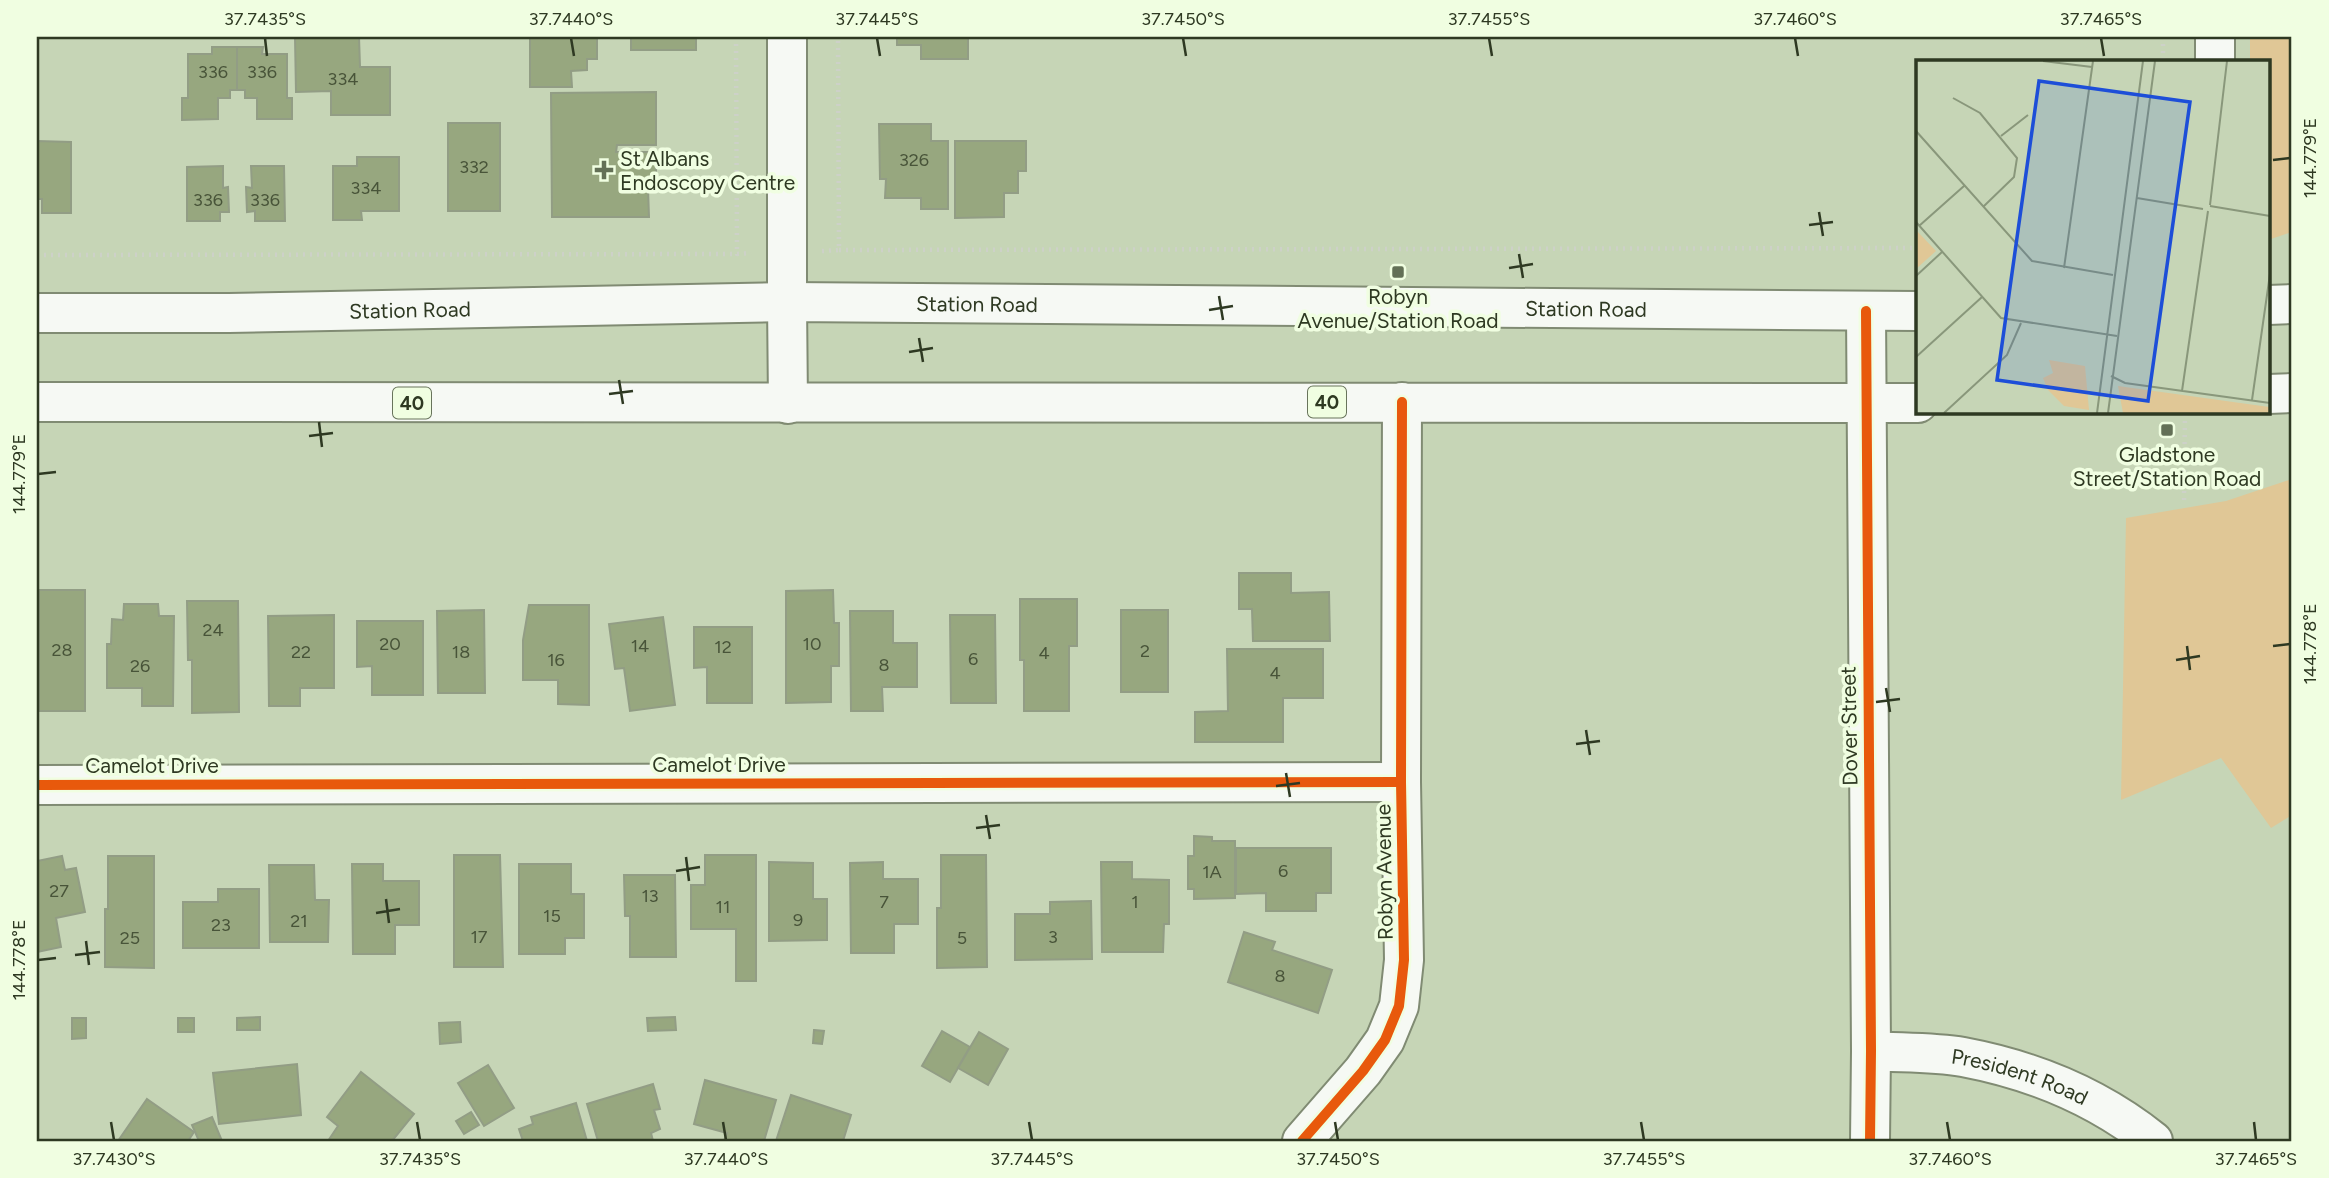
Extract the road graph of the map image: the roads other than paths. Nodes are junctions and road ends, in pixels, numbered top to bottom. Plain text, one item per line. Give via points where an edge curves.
1 (787, 37) edge
2 (2216, 37) edge
3 (2216, 60) edge
4 (788, 302) junction
5 (2292, 304) edge
6 (2270, 305) edge
7 (1866, 311) junction
8 (1916, 311) edge
9 (37, 313) edge
10 (2292, 393) edge
11 (2270, 394) edge
12 (37, 402) edge
13 (1402, 402) junction
14 (1916, 403) edge
15 (788, 404) junction
16 (1866, 404) junction
17 (1402, 782) junction
18 (37, 785) edge
19 (1871, 1051) junction
20 (1302, 1141) edge
21 (1870, 1141) edge
22 (2153, 1141) edge

1 - 4 main road
2 - 3 main road
4 - 7 main road, Station Road
4 - 9 main road, Station Road
4 - 15 main road
5 - 6 main road
7 - 8 main road, Station Road
7 - 16 main road, Dover Street
10 - 11 main road
12 - 15 main road, 40
13 - 15 main road, 40
13 - 16 main road, 40
13 - 17 main road, Robyn Avenue
14 - 16 main road, 40
16 - 19 main road, Dover Street
17 - 18 main road, Camelot Drive
17 - 20 main road, Robyn Avenue via 1404,960 1399,1006 1385,1040 1363,1071
19 - 21 main road, Dover Street
19 - 22 main road, President Road via 1961,1057 2017,1070 2081,1094

